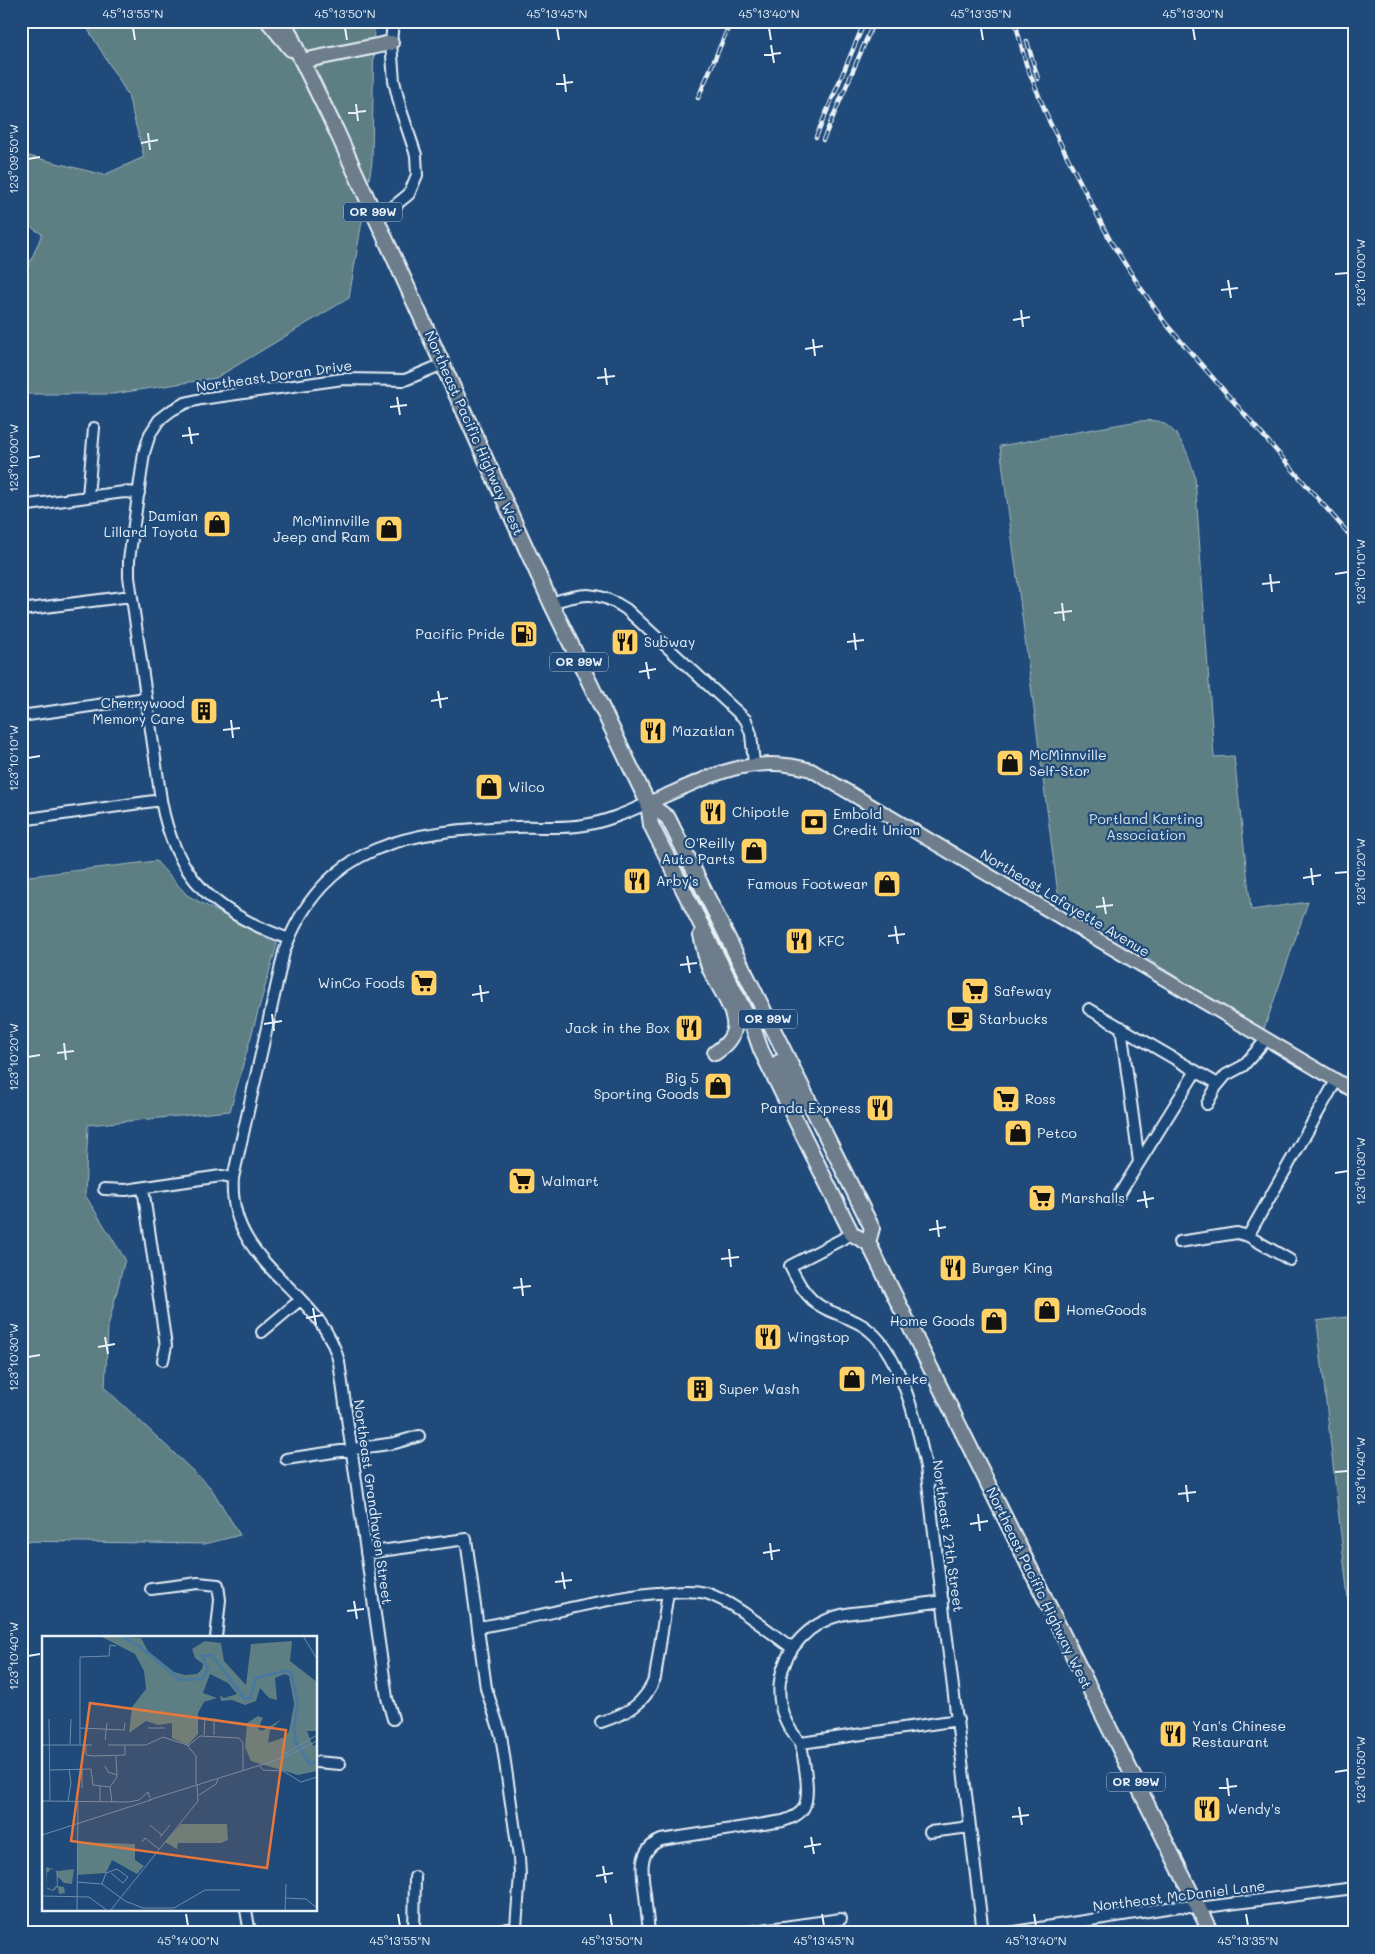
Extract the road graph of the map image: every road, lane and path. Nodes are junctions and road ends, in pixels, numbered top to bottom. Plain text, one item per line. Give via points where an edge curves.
1 (268, 21) edge
2 (284, 21) edge
3 (393, 21) edge
4 (391, 43) junction
5 (302, 61) junction
6 (377, 220) junction
7 (443, 364) junction
8 (94, 428) dead end
9 (139, 493) junction
10 (88, 496) junction
11 (21, 506) edge
12 (131, 596) junction
13 (551, 603) junction
14 (21, 610) edge
15 (146, 698) junction
16 (21, 716) edge
17 (754, 764) junction
18 (160, 800) junction
19 (648, 803) junction
20 (21, 820) edge
21 (698, 917) junction
22 (708, 937) junction
23 (289, 939) junction
24 (1089, 1009) dead end
25 (1121, 1027) junction
26 (775, 1034) junction
27 (1266, 1040) junction
28 (761, 1050) junction
29 (716, 1053) dead end
30 (1196, 1071) junction
31 (1336, 1081) junction
32 (1218, 1084) junction
33 (1354, 1091) edge
34 (1207, 1104) dead end
35 (811, 1107) junction
36 (1139, 1162) junction
37 (233, 1178) junction
38 (143, 1188) junction
39 (104, 1189) dead end
40 (1117, 1198) dead end
41 (852, 1234) junction
42 (1248, 1236) junction
43 (1180, 1242) dead end
44 (868, 1243) junction
45 (1290, 1260) dead end
46 (300, 1300) junction
47 (262, 1332) dead end
48 (163, 1360) dead end
49 (419, 1436) dead end
50 (352, 1450) junction
51 (286, 1459) dead end
52 (366, 1553) junction
53 (151, 1589) dead end
54 (668, 1592) junction
55 (943, 1601) junction
56 (478, 1627) junction
57 (216, 1636) edge
58 (792, 1648) junction
59 (393, 1719) dead end
60 (958, 1720) junction
61 (601, 1722) dead end
62 (801, 1743) junction
63 (318, 1762) edge
64 (340, 1764) dead end
65 (970, 1827) junction
66 (930, 1832) dead end
67 (415, 1877) dead end
68 (1354, 1888) edge
69 (1198, 1908) junction
70 (246, 1912) edge
71 (841, 1919) dead end
72 (250, 1933) edge
73 (414, 1933) edge
74 (490, 1933) edge
75 (649, 1933) edge
76 (741, 1933) edge
77 (983, 1933) edge
78 (1008, 1933) edge
79 (1211, 1933) edge

1 - 5 highway, OR 99W
2 - 5 highway, OR 99W
3 - 4 street
4 - 5 highway
4 - 6 street via 394,81 416,155 417,175 409,194
5 - 6 highway, Northeast Pacific Highway West / OR 99W
6 - 7 highway, Northeast Pacific Highway West / OR 99W
7 - 9 street, Northeast Doran Drive via 404,380 343,378 185,403 159,420 150,434
7 - 13 highway, Northeast Pacific Highway West / OR 99W
8 - 10 street
9 - 10 street
9 - 12 street, Northeast Doran Drive via 129,560
10 - 11 street
12 - 14 street
12 - 15 street, Northeast Doran Drive
13 - 17 street via 596,594 626,609 746,720
13 - 19 highway, Northeast Pacific Highway West / OR 99W
15 - 16 street
15 - 18 street, Northeast Doran Drive
17 - 19 main road, Northeast Lafayette Avenue via 710,776
17 - 27 main road, Northeast Lafayette Avenue via 792,764 828,778
18 - 20 street
18 - 23 street, Northeast Doran Drive via 178,856 195,882 221,906 249,923
19 - 21 highway, Northeast Pacific Highway West / OR 99W via 651,825
19 - 23 street, Northeast Grandhaven Street via 587,825 485,828 420,837 373,850 349,863 321,886 309,901
19 - 26 highway, Northeast Pacific Highway West / OR 99W via 668,818
21 - 22 highway, Northeast Pacific Highway West / OR 99W
21 - 29 highway via 706,959 735,1023 729,1042
22 - 26 highway via 723,951 759,1023 768,1033
22 - 28 highway, Northeast Pacific Highway West / OR 99W
23 - 37 street, Northeast Grandhaven Street
24 - 25 street
25 - 30 street
25 - 36 street
26 - 35 highway, Northeast Pacific Highway West / OR 99W
27 - 31 main road, Northeast Lafayette Avenue
27 - 32 street via 1243,1066 1226,1075
28 - 35 highway via 776,1058 792,1091
28 - 41 highway, Northeast Pacific Highway West / OR 99W
30 - 32 street
30 - 36 street
31 - 33 main road, Northeast Lafayette Avenue
31 - 42 street
32 - 34 street
35 - 44 highway, Northeast Pacific Highway West / OR 99W via 872,1228
36 - 40 street
37 - 38 street via 222,1176
37 - 46 street, Northeast Grandhaven Street via 236,1217 245,1236
38 - 39 street
38 - 48 street via 166,1346
41 - 44 highway
41 - 55 street, Northeast 27th Street via 790,1266 814,1302 870,1331 895,1366 921,1443
42 - 43 street via 1237,1233
42 - 45 street
44 - 69 highway, Northeast Pacific Highway West / OR 99W
46 - 47 street
46 - 50 street, Northeast Grandhaven Street via 324,1327 336,1348
49 - 50 street
50 - 51 street
50 - 52 street, Northeast Grandhaven Street
52 - 56 street via 466,1539
52 - 59 street, Northeast Grandhaven Street via 387,1698
53 - 57 street via 198,1583 218,1585 220,1600
54 - 56 street via 609,1600
54 - 58 street via 705,1593 722,1600
54 - 61 street via 651,1688 628,1712
55 - 58 street via 824,1620
55 - 60 street, Northeast 27th Street
56 - 74 street via 486,1688 501,1734 520,1874 516,1927
58 - 62 street via 782,1671 778,1694 782,1714
60 - 62 street
60 - 65 street, Northeast 27th Street
62 - 75 street via 807,1792 804,1807 799,1813 783,1821 662,1840 644,1854 641,1871
63 - 64 street
65 - 66 street
65 - 77 street, Northeast 27th Street
67 - 73 street
68 - 69 street, Northeast McDaniel Lane
69 - 78 street, Northeast McDaniel Lane via 1180,1906
69 - 79 highway, Northeast Pacific Highway West / OR 99W
70 - 72 street
71 - 76 street

